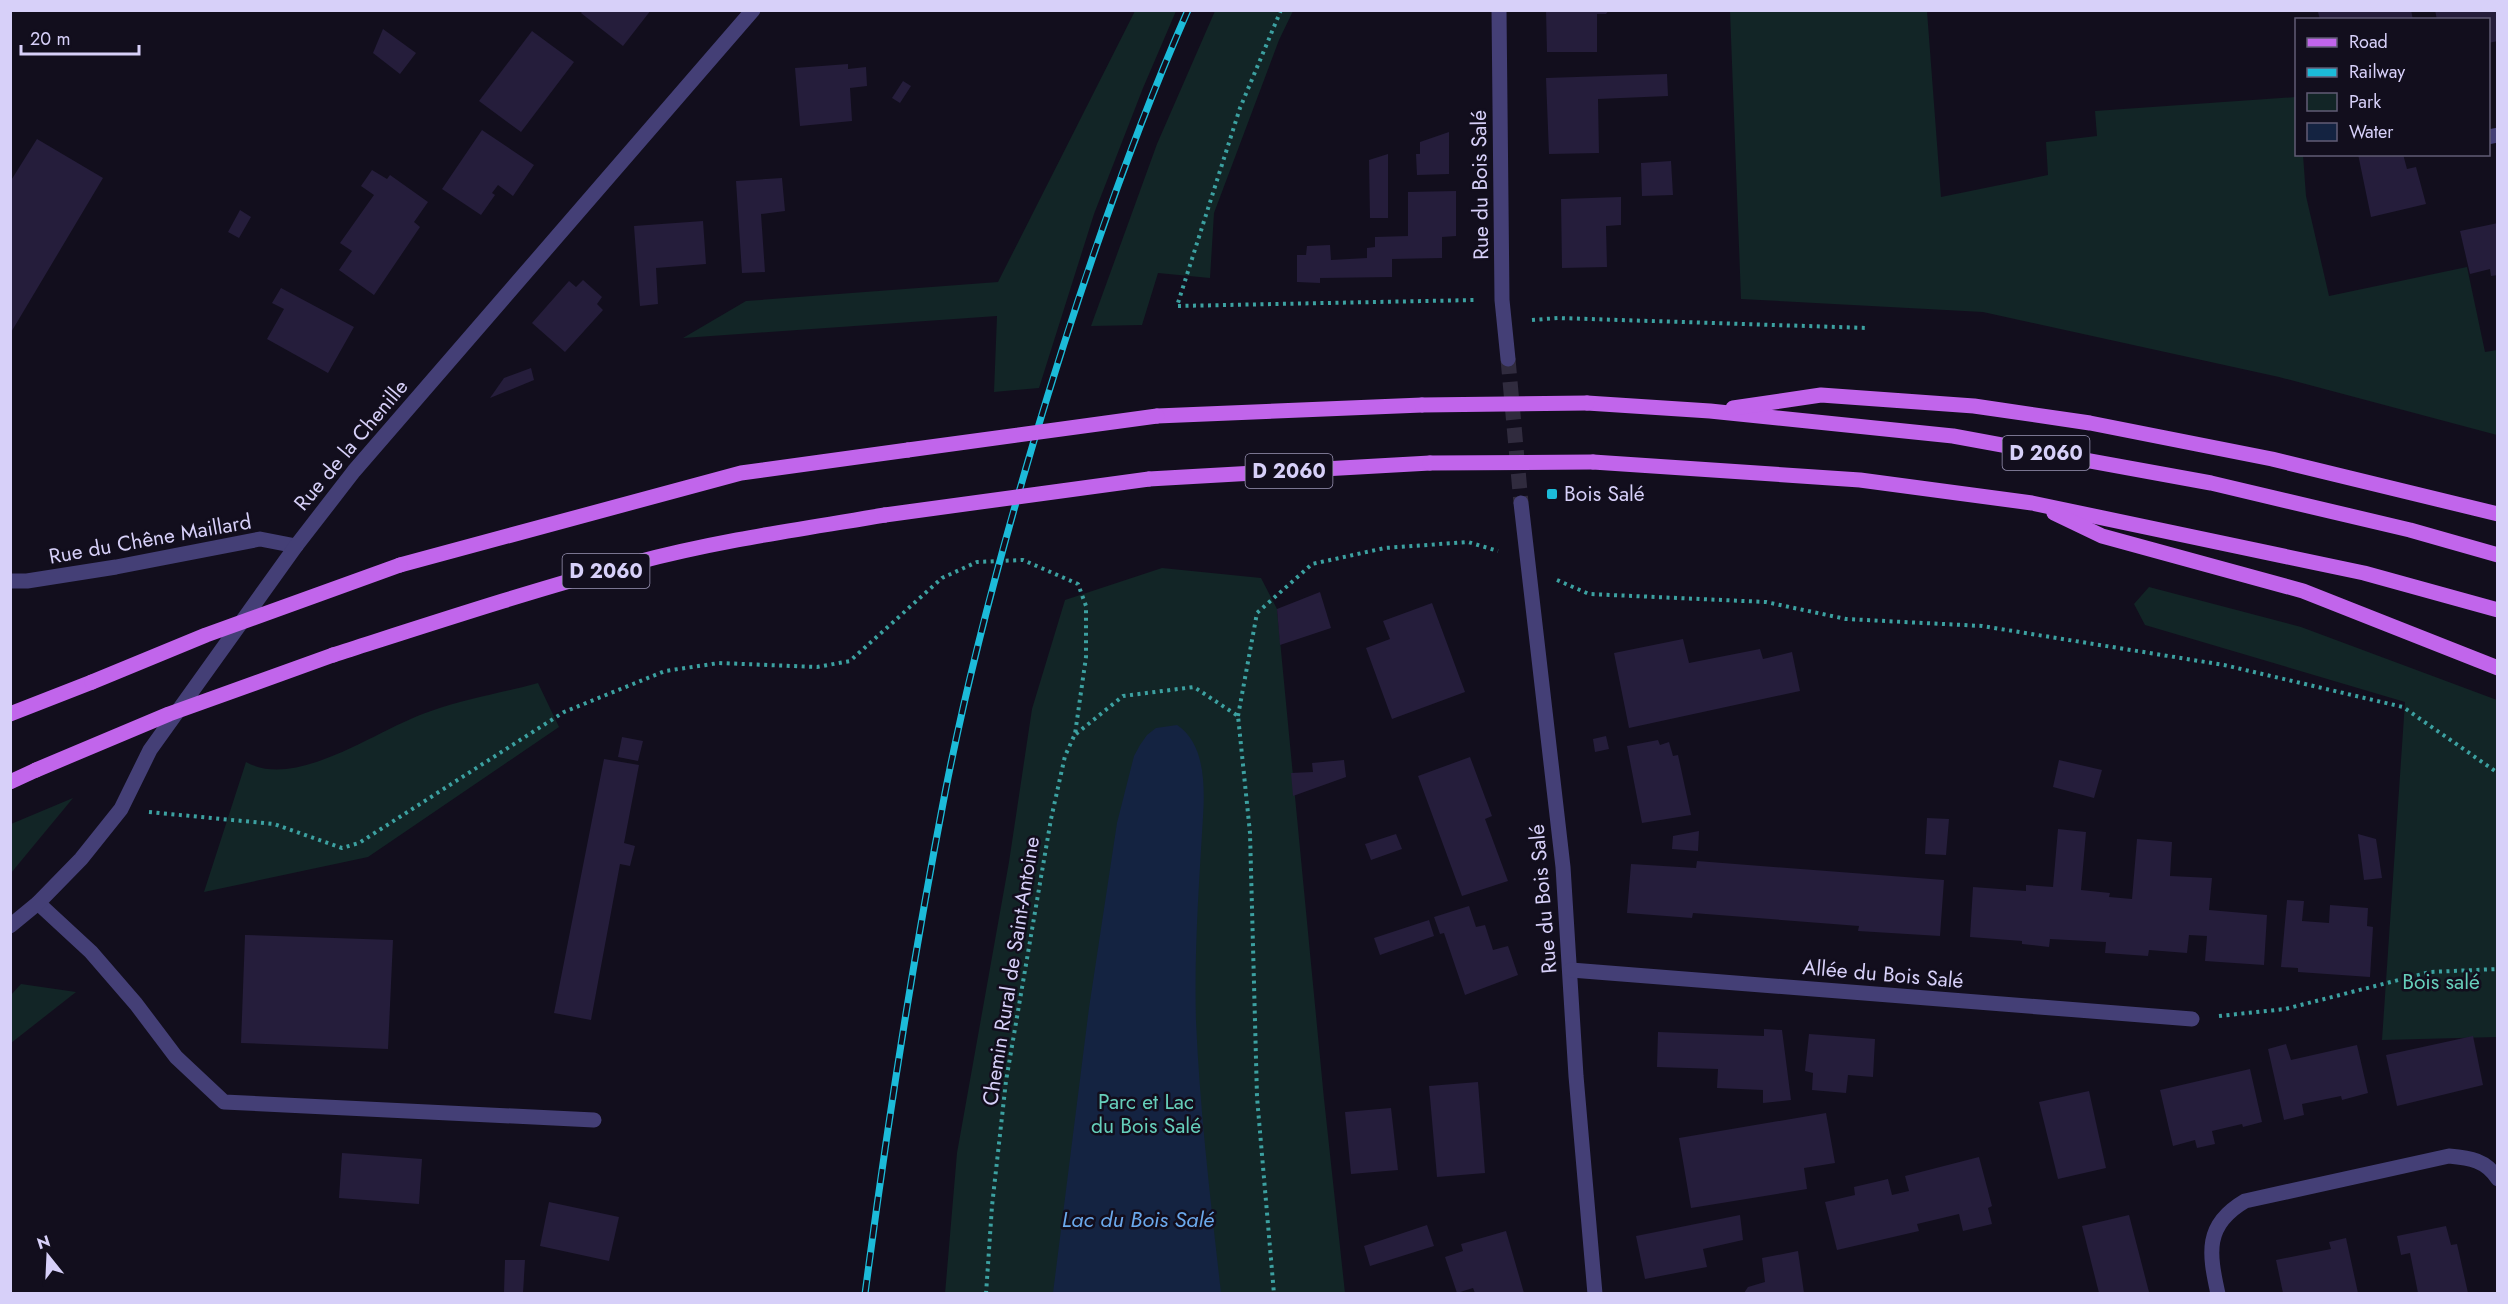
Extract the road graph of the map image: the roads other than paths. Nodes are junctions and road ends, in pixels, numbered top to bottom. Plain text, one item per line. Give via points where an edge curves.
1 (753, 10) edge
2 (1499, 10) edge
3 (1508, 359) tunnel mouth
4 (1710, 411) junction
5 (1521, 503) tunnel mouth
6 (2032, 503) junction
7 (2498, 514) edge
8 (296, 546) junction
9 (2498, 555) edge
10 (10, 581) edge
11 (2498, 610) edge
12 (2498, 668) edge
13 (10, 714) edge
14 (10, 782) edge
15 (38, 903) junction
16 (10, 926) edge
17 (1571, 970) junction
18 (2192, 1019) road end
19 (594, 1120) dead end
20 (2498, 1179) edge
21 (1595, 1293) edge
22 (2218, 1293) edge

1 - 8 street, Rue de la Chenille via 354,471
2 - 3 street, Rue du Bois Salé via 1502,300
4 - 7 main road via 1821,395 1974,406 2090,423 2272,459
4 - 9 main road, D 2060 via 1953,436 2199,481 2410,530
4 - 13 main road, D 2060, bridge via 1587,404 1422,405 1156,416 741,473 400,566 206,635
5 - 17 street, Rue du Bois Salé via 1562,856
6 - 11 main road, D 2060 via 2364,573
6 - 12 main road via 2102,536 2304,591
6 - 14 main road, D 2060, bridge via 1860,480 1593,462 1430,464 1149,479 885,515 765,535 636,563 478,609 333,655 169,714
8 - 10 street, Rue du Chêne Maillard via 260,539 116,567
8 - 15 street, Rue de la Chenille via 150,750 121,809 81,859
15 - 16 street, Rue de la Chenille
15 - 19 street via 91,952 176,1057 224,1102
17 - 18 street, Allée du Bois Salé
17 - 21 street, Rue du Bois Salé
20 - 22 street via 2487,1166 2472,1158 2449,1156 2245,1202 2231,1209 2212,1236 2212,1265

